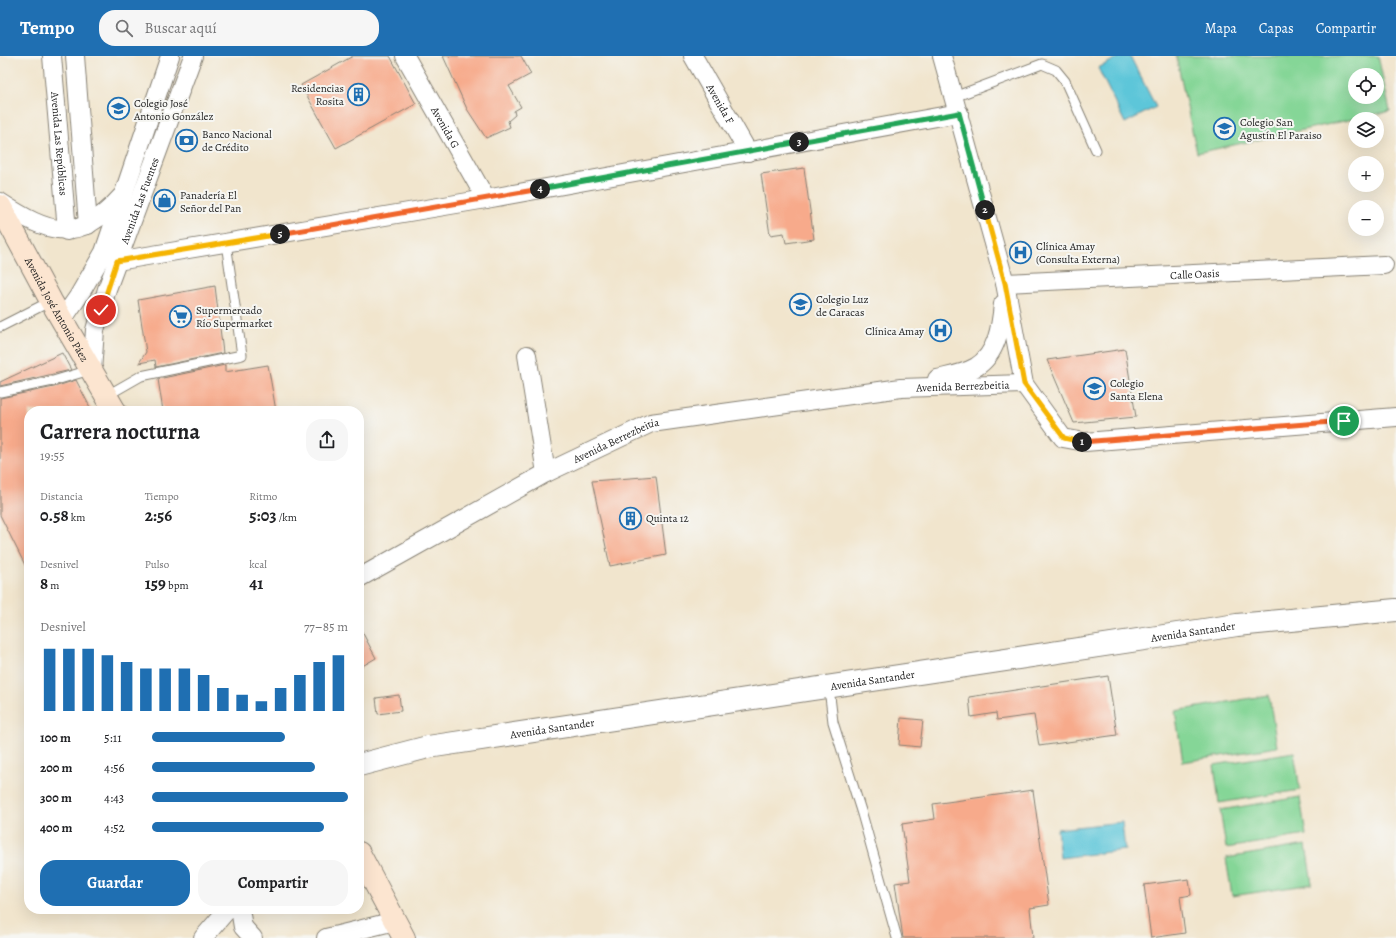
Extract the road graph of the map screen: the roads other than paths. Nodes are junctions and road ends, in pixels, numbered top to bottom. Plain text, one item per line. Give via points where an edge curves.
1 (52, 56) edge
2 (75, 56) edge
3 (170, 56) edge
4 (193, 56) edge
5 (405, 56) edge
6 (693, 56) edge
7 (945, 57) edge
8 (957, 105) junction
9 (1096, 150) dead end
10 (748, 152) junction
11 (124, 194) junction
12 (486, 199) junction
13 (0, 206) edge
14 (88, 225) junction
15 (67, 231) junction
16 (226, 243) junction
17 (117, 261) junction
18 (1384, 265) dead end
19 (1005, 283) junction
20 (51, 301) junction
21 (62, 320) junction
22 (0, 328) edge
23 (527, 355) dead end
24 (91, 371) junction
25 (1024, 384) junction
26 (901, 388) junction
27 (0, 392) edge
28 (110, 403) edge
29 (1396, 417) edge
30 (546, 473) junction
31 (364, 575) edge
32 (1393, 610) edge
33 (829, 688) junction
34 (364, 764) edge
35 (364, 863) edge
36 (224, 914) edge
37 (241, 914) edge
38 (399, 930) edge
39 (203, 938) edge
40 (253, 938) edge
41 (326, 938) edge
42 (897, 938) edge

1 - 15 street, Avenida Las Repúblicas
2 - 14 street, Avenida Las Repúblicas
3 - 11 street, Avenida Las Fuentes
4 - 17 street, Avenida Las Fuentes
5 - 12 street, Avenida G
6 - 10 street, Avenida F
7 - 8 street
8 - 9 lane via 1042,64 1056,70 1065,81
8 - 10 street
8 - 19 street
10 - 12 street
11 - 14 street via 110,209
11 - 21 street, Avenida Las Fuentes via 104,252
12 - 16 street
13 - 15 street via 34,223
13 - 20 main road, Avenida José Antonio Páez
14 - 15 street
16 - 17 street
16 - 28 lane via 242,355 141,376
17 - 24 street, Avenida Las Fuentes via 95,330
18 - 19 street, Calle Oasis
19 - 25 street
19 - 26 street, Avenida Berrezbeitia via 1001,324 996,342 988,355 977,366 962,373
20 - 21 main road, Avenida José Antonio Páez
20 - 22 lane
21 - 24 main road, Avenida José Antonio Páez
23 - 30 street
24 - 27 lane
24 - 28 main road, Avenida José Antonio Páez
25 - 26 street, Avenida Berrezbeitia
25 - 29 street via 1064,438 1085,442
26 - 30 street, Avenida Berrezbeitia via 651,423
30 - 31 street, Avenida Berrezbeitia
32 - 33 street, Avenida Santander via 1237,625
33 - 34 street, Avenida Santander via 428,747
33 - 42 lane via 833,722
35 - 38 main road
36 - 39 street
37 - 40 street via 243,927
38 - 41 street

